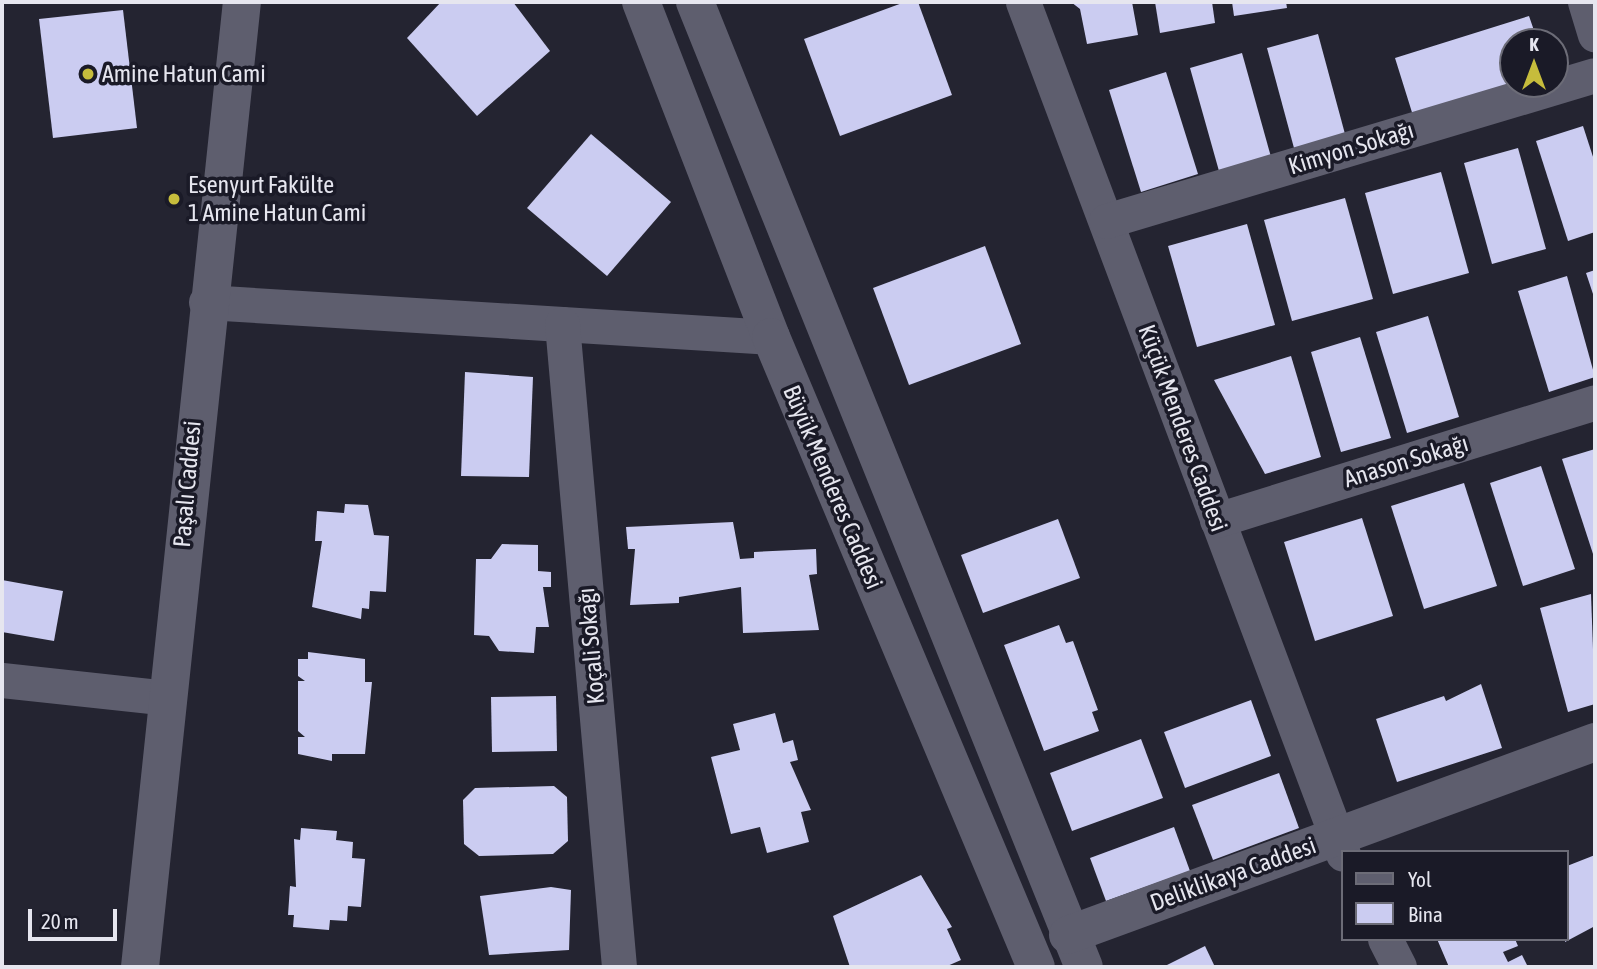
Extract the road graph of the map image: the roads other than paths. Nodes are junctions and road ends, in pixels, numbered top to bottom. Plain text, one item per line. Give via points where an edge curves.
1 (242, 2) edge
2 (641, 2) edge
3 (695, 2) edge
4 (1023, 2) edge
5 (1585, 2) edge
6 (1595, 34) edge
7 (1595, 75) edge
8 (1106, 221) junction
9 (206, 302) junction
10 (562, 324) junction
11 (771, 337) junction
12 (1595, 402) edge
13 (1217, 520) junction
14 (2, 680) edge
15 (167, 698) junction
16 (1595, 742) edge
17 (1339, 845) edge
18 (1386, 941) edge
19 (1076, 951) edge
20 (1030, 965) edge
21 (140, 967) edge
22 (620, 967) edge
23 (1399, 967) edge

1 - 9 street, Paşalı Caddesi
2 - 11 street, Büyük Menderes Caddesi
3 - 19 street, Büyük Menderes Caddesi
4 - 8 street, Küçük Menderes Caddesi
5 - 6 street
7 - 8 street, Kimyon Sokağı
8 - 13 street, Küçük Menderes Caddesi
9 - 10 street
9 - 15 street, Paşalı Caddesi
10 - 11 street
10 - 22 street, Koçali Sokağı
11 - 20 street, Büyük Menderes Caddesi
12 - 13 street, Anason Sokağı
13 - 17 street, Küçük Menderes Caddesi
14 - 15 street
15 - 21 street, Paşalı Caddesi
16 - 17 street, Deliklikaya Caddesi
17 - 19 street, Deliklikaya Caddesi
18 - 23 street

